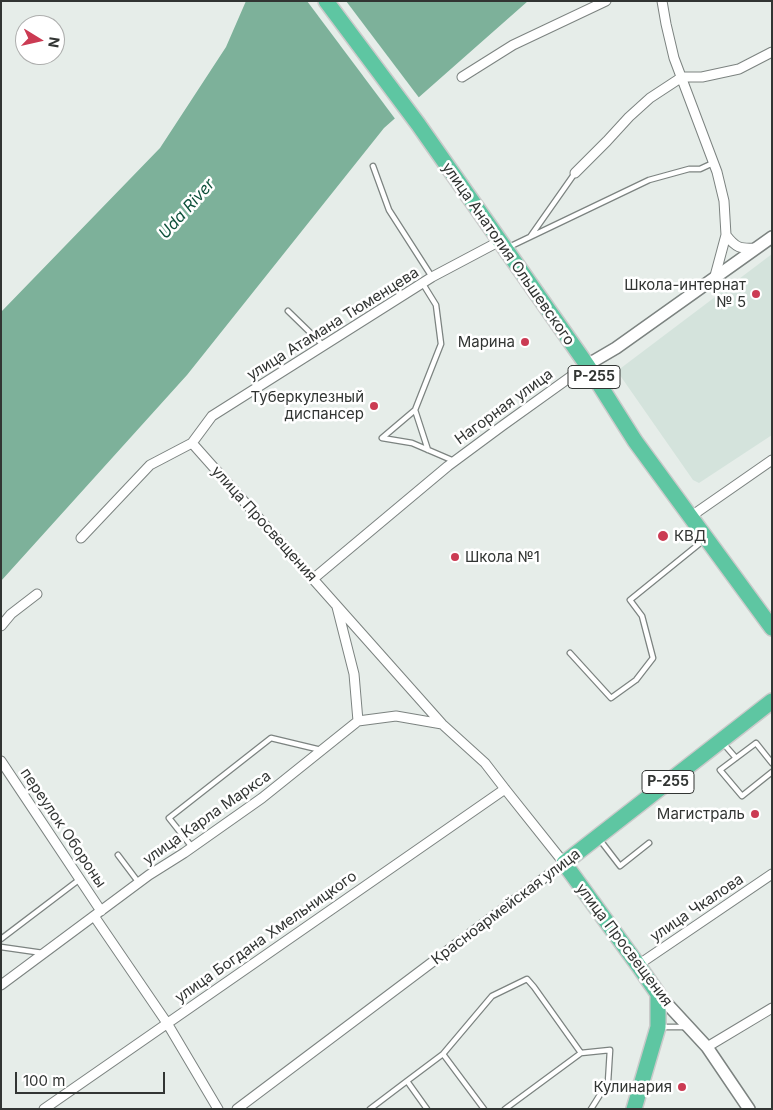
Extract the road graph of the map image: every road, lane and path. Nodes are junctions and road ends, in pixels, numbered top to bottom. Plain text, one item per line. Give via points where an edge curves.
1 (326, 1) edge
2 (606, 1) edge
3 (662, 1) edge
4 (772, 52) edge
5 (462, 77) dead end
6 (682, 77) junction
7 (713, 163) junction
8 (373, 166) dead end
9 (575, 173) joint
10 (726, 235) junction
11 (772, 237) edge
12 (529, 238) junction
13 (503, 245) junction
14 (756, 248) junction
15 (715, 276) junction
16 (432, 277) junction
17 (423, 284) junction
18 (288, 311) dead end
19 (324, 346) junction
20 (587, 366) junction
21 (416, 410) junction
22 (192, 443) junction
23 (428, 450) junction
24 (772, 460) edge
25 (455, 461) junction
26 (690, 517) junction
27 (81, 538) dead end
28 (705, 539) junction
29 (313, 579) junction
30 (37, 594) dead end
31 (336, 605) junction
32 (769, 619) edge
33 (1, 626) edge
34 (570, 653) dead end
35 (772, 701) edge
36 (358, 722) junction
37 (442, 724) junction
38 (721, 741) junction
39 (322, 751) junction
40 (736, 758) junction
41 (1, 761) edge
42 (772, 763) edge
43 (772, 772) edge
44 (505, 789) junction
45 (598, 837) junction
46 (649, 843) dead end
47 (192, 847) junction
48 (118, 855) dead end
49 (564, 863) junction
50 (772, 874) edge
51 (80, 880) junction
52 (139, 883) junction
53 (98, 913) junction
54 (1, 939) edge
55 (1, 946) edge
56 (44, 953) junction
57 (638, 965) junction
58 (1, 985) edge
59 (658, 994) junction
60 (772, 1008) edge
61 (167, 1023) junction
62 (658, 1027) junction
63 (688, 1027) junction
64 (707, 1048) junction
65 (581, 1053) junction
66 (443, 1054) junction
67 (407, 1081) junction
68 (44, 1109) edge
69 (218, 1109) edge
70 (237, 1109) edge
71 (370, 1109) edge
72 (428, 1109) edge
73 (484, 1109) edge
74 (505, 1109) edge
75 (591, 1109) edge
76 (634, 1109) edge
77 (749, 1109) edge

1 - 13 highway, улица Анатолия Ольшевского / Р-255
2 - 5 street via 513,45
3 - 6 street via 674,58
4 - 6 street via 739,69 702,77
6 - 7 street
6 - 9 street via 650,98
7 - 10 street via 724,201
7 - 12 lane via 649,180
8 - 16 lane via 389,210
9 - 12 lane
10 - 14 street via 743,249
10 - 15 street
11 - 14 street, Нагорная улица
12 - 13 lane
13 - 16 street, улица Атамана Тюменцева
13 - 20 highway, улица Анатолия Ольшевского / Р-255
14 - 15 street, Нагорная улица
15 - 20 street, Нагорная улица
16 - 17 street, улица Атамана Тюменцева
17 - 19 street, улица Атамана Тюменцева
17 - 21 lane via 436,305 442,344
18 - 19 lane
19 - 22 street, улица Атамана Тюменцева via 212,416
20 - 25 street, Нагорная улица
20 - 26 highway, улица Анатолия Ольшевского / Р-255 via 635,441
21 - 23 lane
21 - 23 lane via 382,438 412,443
22 - 27 street via 150,464
22 - 29 street, улица Просвещения
23 - 25 lane
24 - 26 street
25 - 29 street, Нагорная улица
26 - 28 highway, улица Анатолия Ольшевского / Р-255
28 - 32 highway, улица Анатолия Ольшевского / Р-255
28 - 34 lane via 630,600 642,616 653,658 636,680 611,698
29 - 31 street, улица Просвещения
30 - 33 street
31 - 36 street, улица Просвещения via 354,674
31 - 37 street, улица Просвещения
35 - 38 highway, Красноармейская улица / Р-255
36 - 37 street, улица Карла Маркса via 396,716
36 - 39 street, улица Карла Маркса
37 - 44 street, улица Просвещения via 485,762
38 - 40 lane
38 - 45 highway, Красноармейская улица / Р-255
39 - 47 street, улица Карла Маркса
39 - 47 lane via 271,738 169,818
40 - 42 lane via 756,744
40 - 43 lane via 720,770 742,796
41 - 51 street, переулок Обороны
44 - 49 street, улица Просвещения
44 - 61 street, улица Богдана Хмельницкого
45 - 46 lane via 620,866
45 - 49 highway, Красноармейская улица / Р-255
47 - 52 street, улица Карла Маркса
48 - 52 lane
49 - 57 highway, улица Просвещения
49 - 70 street, Красноармейская улица
50 - 57 street, улица Чкалова
51 - 53 street, переулок Обороны
51 - 54 lane
52 - 53 street, улица Карла Маркса
53 - 56 street, улица Карла Маркса
53 - 61 street, переулок Обороны
55 - 56 lane
56 - 58 street, улица Карла Маркса
57 - 59 highway, улица Просвещения
59 - 62 highway
59 - 63 street, улица Просвещения
60 - 64 street
61 - 68 street, улица Богдана Хмельницкого
61 - 69 street, переулок Обороны
62 - 63 lane
62 - 76 highway
63 - 64 street, улица Просвещения
64 - 77 street, улица Просвещения
65 - 66 lane via 527,979 492,996
65 - 74 lane
65 - 75 lane via 610,1050 608,1082
66 - 67 lane
66 - 73 lane
67 - 71 lane
67 - 72 lane

